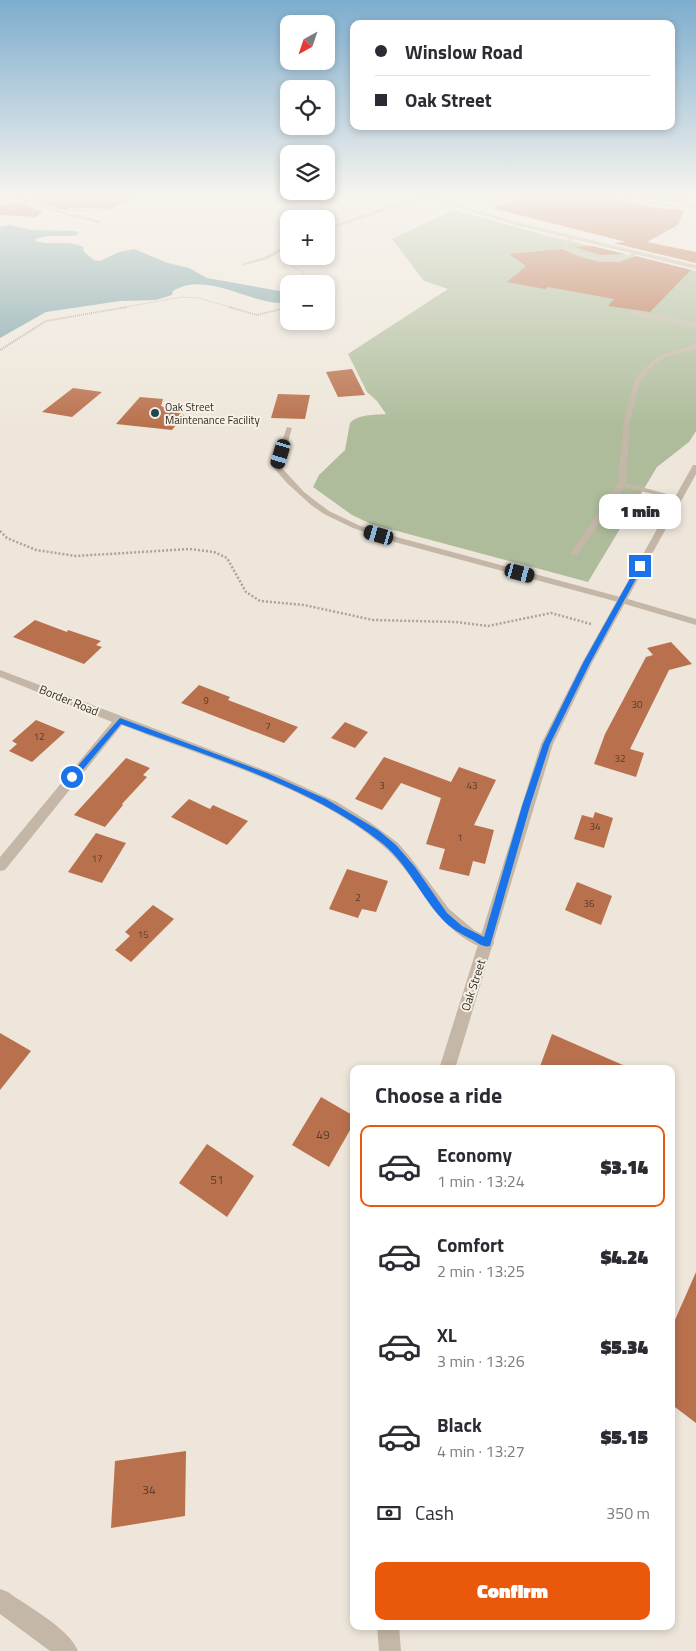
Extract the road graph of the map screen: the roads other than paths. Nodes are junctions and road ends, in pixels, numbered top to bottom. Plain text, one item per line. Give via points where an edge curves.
1 (632, 313) dead end
2 (696, 325) edge
3 (696, 346) edge
4 (289, 428) dead end
5 (696, 467) edge
6 (622, 484) junction
7 (678, 498) junction
8 (574, 553) dead end
9 (621, 600) junction
10 (696, 622) edge
11 (0, 673) edge
12 (120, 720) junction
13 (0, 866) edge
14 (487, 943) junction
15 (448, 1065) edge
16 (0, 1600) edge
17 (388, 1630) edge
18 (67, 1651) edge
19 (390, 1651) edge

1 - 2 lane
3 - 6 lane via 663,356 638,379 627,420
4 - 9 lane via 277,467 293,487 328,514 390,538
5 - 7 street, Oak Street
6 - 7 lane
6 - 8 lane
7 - 9 street, Oak Street
9 - 10 street
9 - 14 street, Oak Street via 547,744
11 - 12 street, Border Road
12 - 13 street
12 - 14 street, Border Road via 264,775 348,815 394,848 444,916
14 - 15 street, Oak Street
16 - 18 street
17 - 19 street

